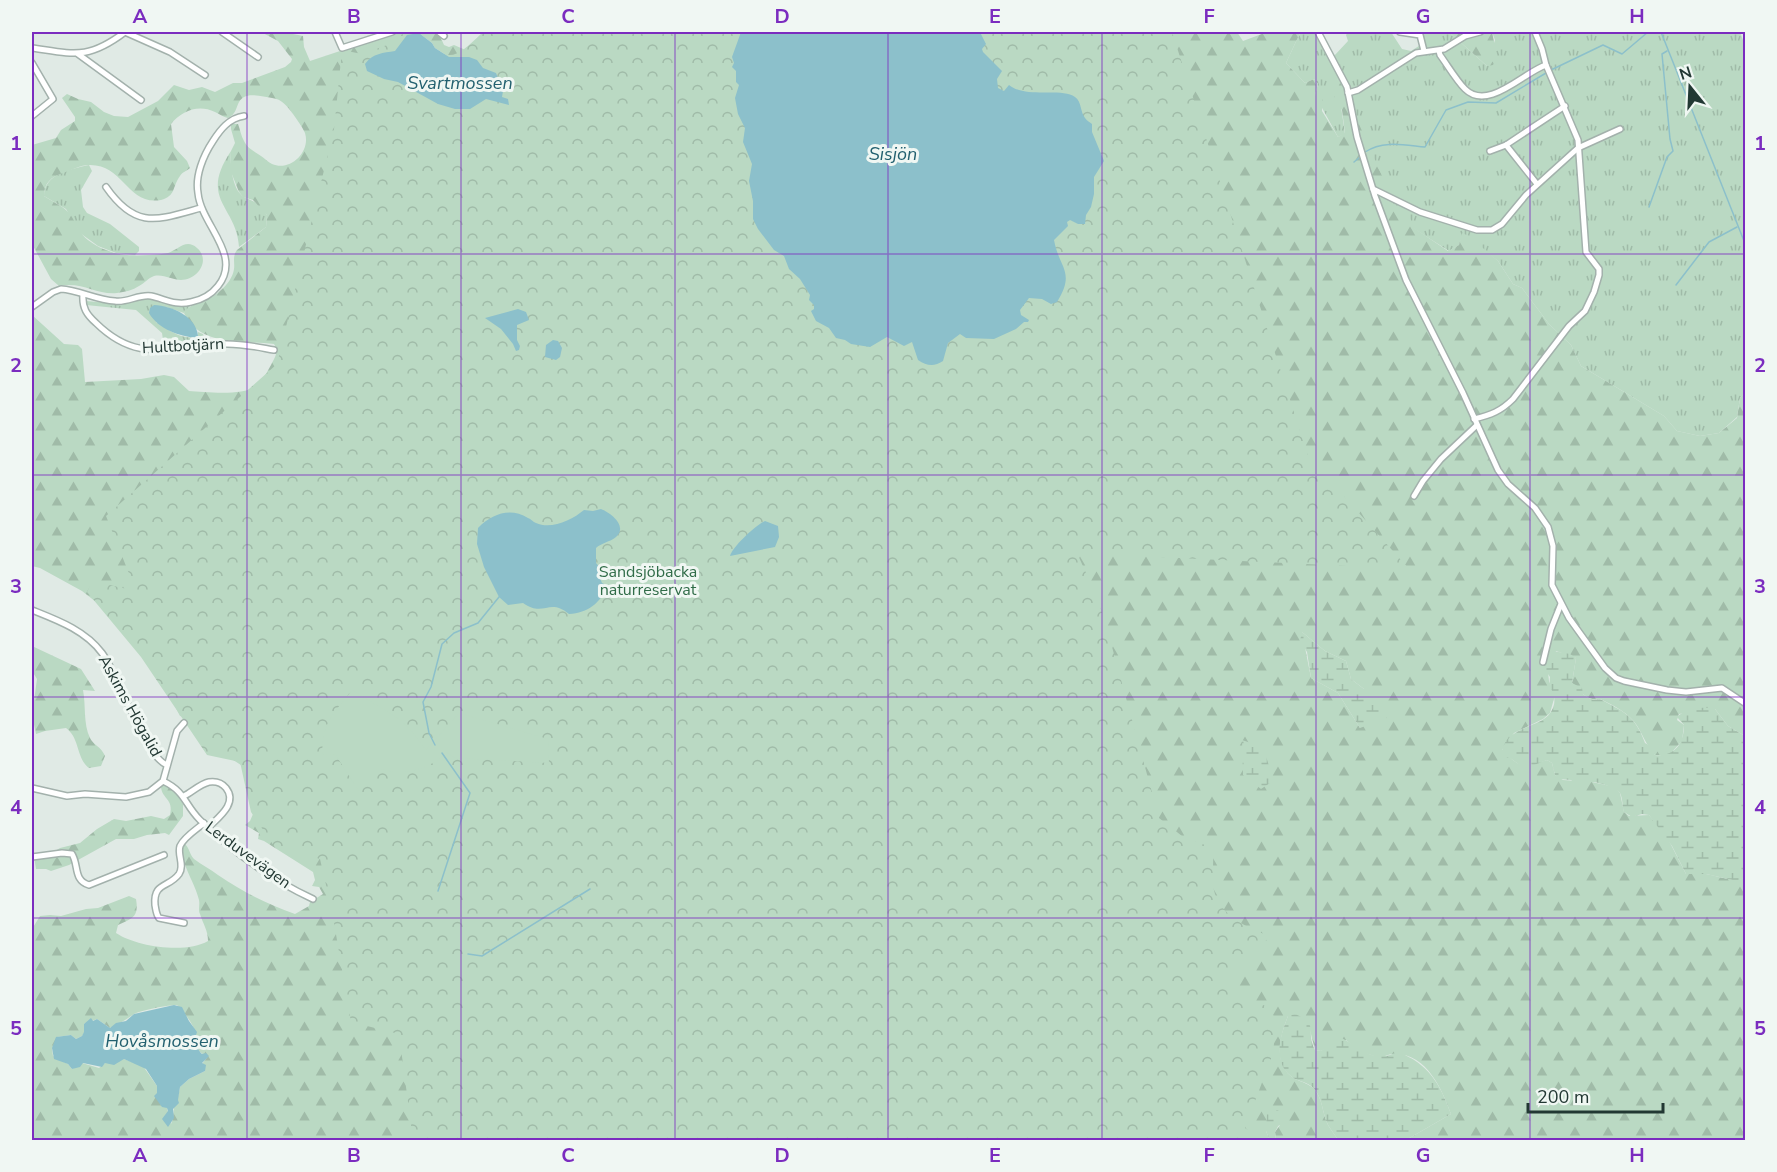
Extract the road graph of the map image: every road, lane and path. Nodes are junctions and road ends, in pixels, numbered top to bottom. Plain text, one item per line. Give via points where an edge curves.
1 (125, 32) edge
2 (222, 32) edge
3 (335, 32) edge
4 (392, 32) edge
5 (1318, 32) edge
6 (1400, 32) edge
7 (1480, 32) edge
8 (1535, 32) edge
9 (32, 48) edge
10 (1424, 51) junction
11 (1439, 51) junction
12 (78, 54) junction
13 (258, 57) dead end
14 (32, 63) edge
15 (1546, 65) junction
16 (205, 75) dead end
17 (1348, 93) junction
18 (141, 100) dead end
19 (1565, 106) junction
20 (32, 116) edge
21 (244, 116) dead end
22 (1620, 129) dead end
23 (1506, 145) junction
24 (1578, 148) junction
25 (1490, 151) dead end
26 (1537, 184) junction
27 (105, 187) dead end
28 (1373, 189) junction
29 (201, 208) junction
30 (83, 295) junction
31 (32, 307) edge
32 (274, 350) dead end
33 (1476, 422) junction
34 (1414, 496) dead end
35 (1561, 604) junction
36 (32, 610) edge
37 (1543, 662) dead end
38 (1746, 704) edge
39 (184, 723) dead end
40 (167, 765) junction
41 (163, 781) junction
42 (32, 788) edge
43 (184, 796) junction
44 (207, 825) junction
45 (164, 855) dead end
46 (32, 857) edge
47 (313, 899) dead end
48 (184, 923) dead end

1 - 12 street
1 - 16 street via 170,52
2 - 13 street
3 - 4 street via 342,48
5 - 17 street
6 - 10 street via 1420,35
7 - 11 street via 1464,36
8 - 15 street
9 - 12 street
10 - 11 street
10 - 17 street
11 - 15 street via 1464,88 1475,95 1499,92
12 - 18 street
14 - 20 street via 52,99
15 - 19 street
17 - 28 street
19 - 23 street
19 - 24 street
21 - 29 street via 227,124 207,150 198,182
22 - 24 street
23 - 25 street
23 - 26 street
24 - 26 street
24 - 33 street via 1586,252 1599,269 1594,292 1585,310 1513,399 1503,409
26 - 28 street via 1502,224 1485,231 1420,212
27 - 29 street via 124,208 149,219 164,219
28 - 33 street via 1403,272
29 - 30 street via 222,245 226,262 220,284 208,295 196,301 172,303 149,296 123,302
30 - 31 street via 57,290
30 - 32 street, Hultbotjärn via 84,309 93,320 115,340 134,348 154,351 225,344
33 - 34 street via 1441,459
33 - 35 street via 1503,478 1535,508 1548,527 1553,546 1552,585
35 - 37 street
35 - 38 street via 1616,678 1686,692 1722,688
36 - 40 street, Askims Högalid via 74,628 97,647 152,750
39 - 40 street via 177,731
40 - 41 street
41 - 42 street via 134,797 68,796
41 - 43 street, Lerduvevägen
43 - 44 street, Lerduvevägen
43 - 44 street via 205,783 219,783 226,789 229,804
44 - 47 street, Lerduvevägen via 277,880
44 - 48 street via 182,844 181,870 155,894 159,918
45 - 46 street via 89,885 80,881 72,854

